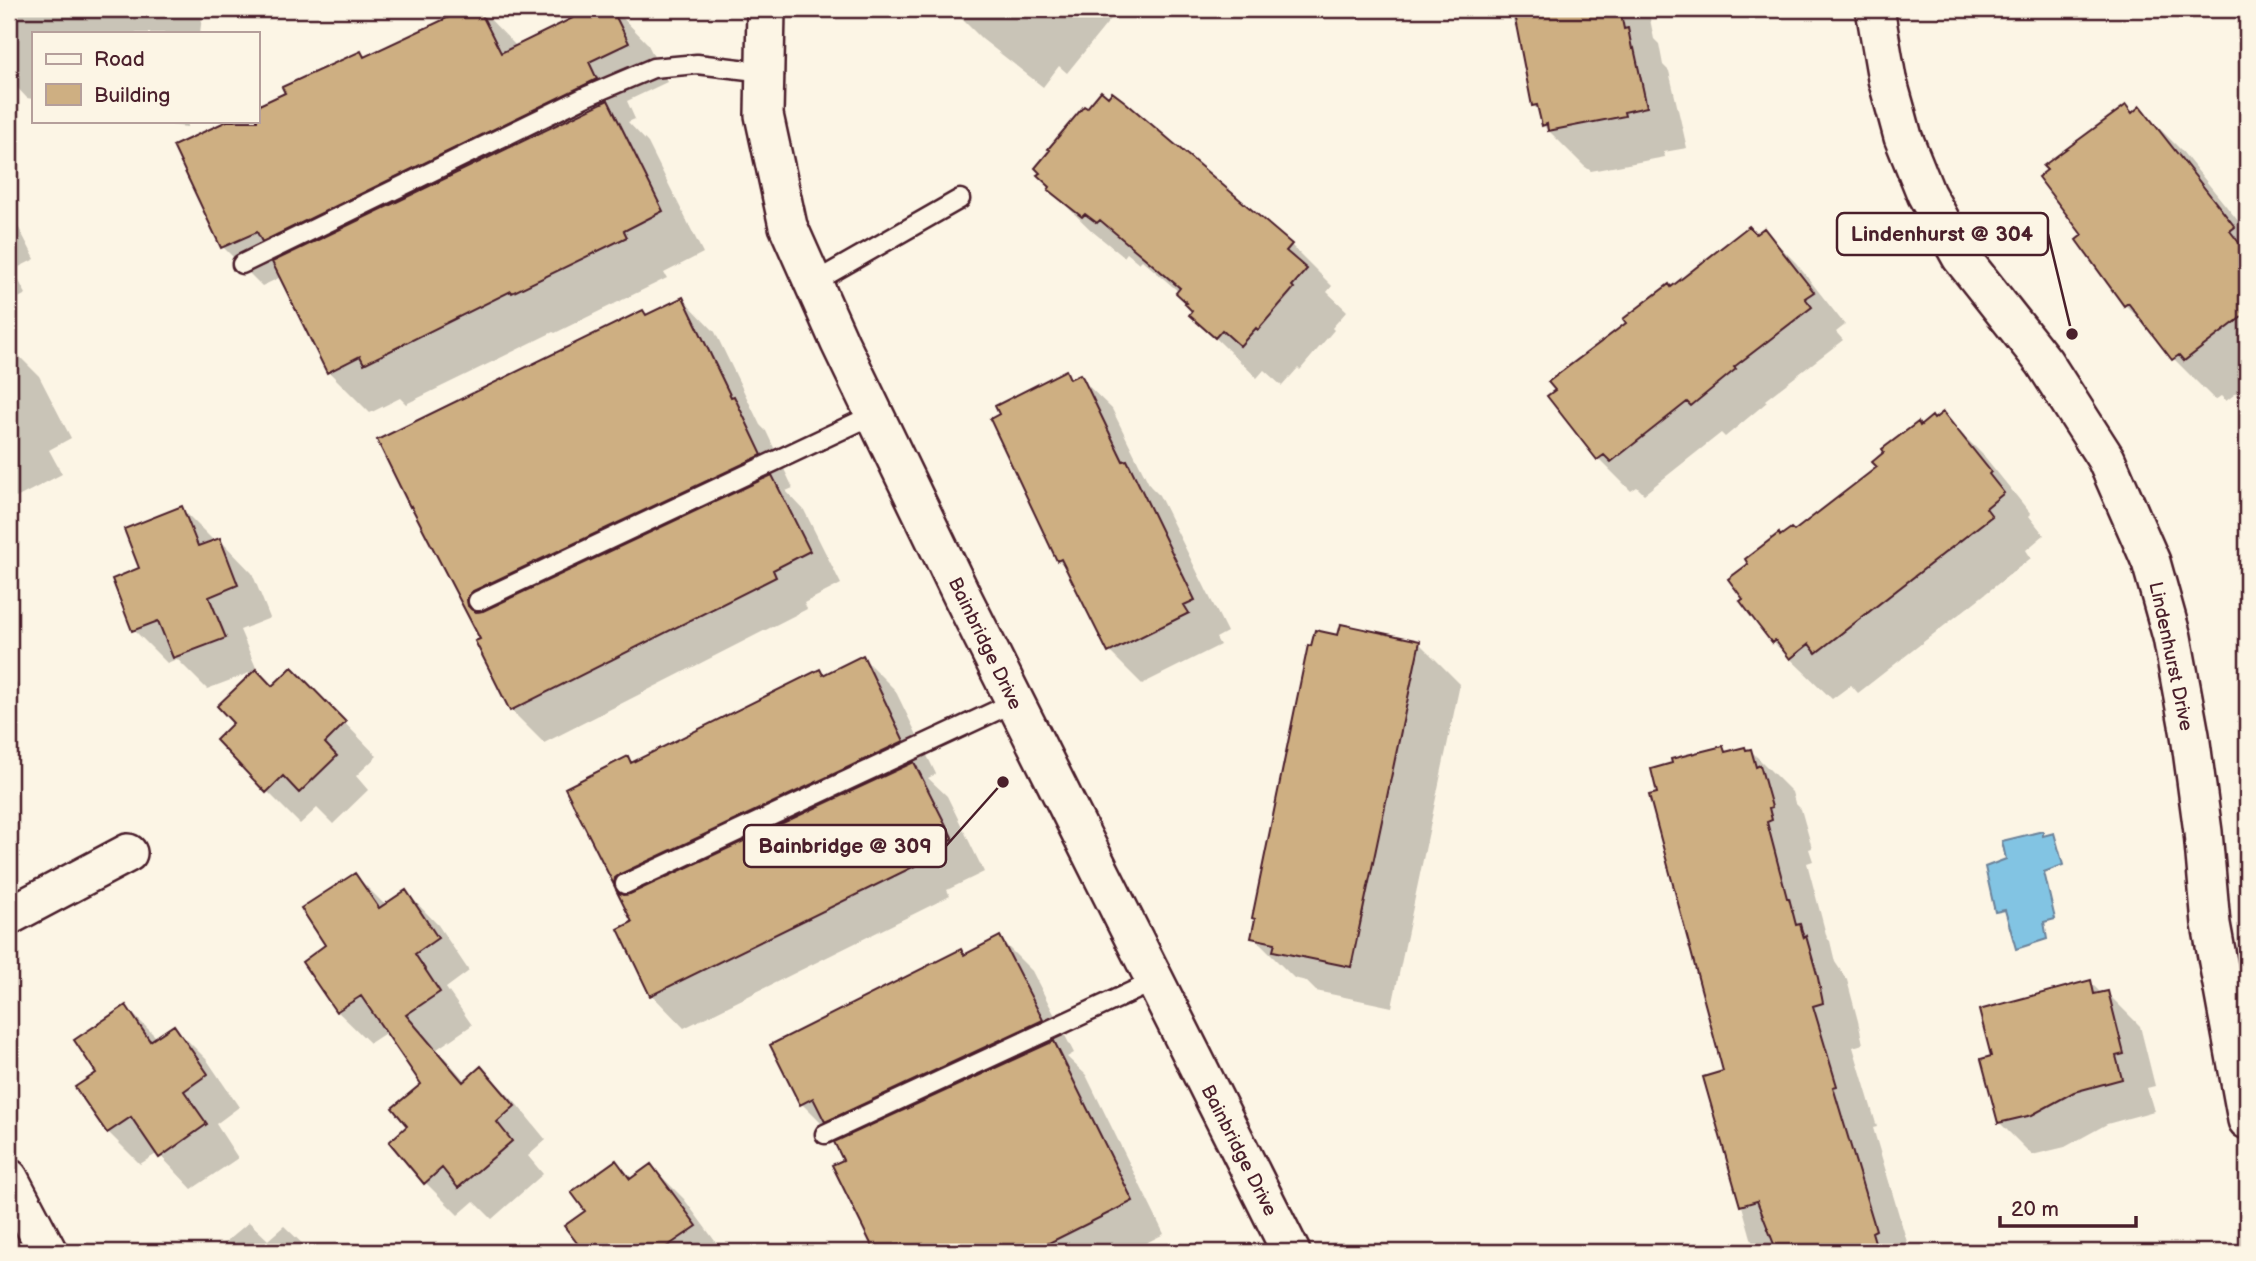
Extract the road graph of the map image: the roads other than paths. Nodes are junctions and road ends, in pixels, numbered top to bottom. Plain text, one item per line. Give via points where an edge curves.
1 (766, 9) edge
2 (1875, 9) edge
3 (765, 72) junction
4 (960, 200) dead end
5 (242, 264) dead end
6 (814, 283) junction
7 (875, 414) junction
8 (478, 601) dead end
9 (1015, 702) junction
10 (128, 853) dead end
11 (625, 884) dead end
12 (9, 916) edge
13 (1156, 981) junction
14 (2247, 1120) edge
15 (825, 1134) dead end
16 (9, 1178) edge
17 (48, 1252) edge
18 (1291, 1252) edge

1 - 3 street, Bainbridge Drive
2 - 14 street, Lindenhurst Drive via 1887,79 1926,194 1961,257 2045,362 2106,459 2151,562 2172,637 2190,735 2211,924
3 - 5 lane via 697,64 653,68
3 - 6 street, Bainbridge Drive via 764,115 788,226
4 - 6 lane
6 - 7 street, Bainbridge Drive
7 - 8 lane
7 - 9 street, Bainbridge Drive
9 - 11 lane
9 - 13 street, Bainbridge Drive
10 - 12 street
13 - 15 lane
13 - 18 street, Bainbridge Drive
16 - 17 street

